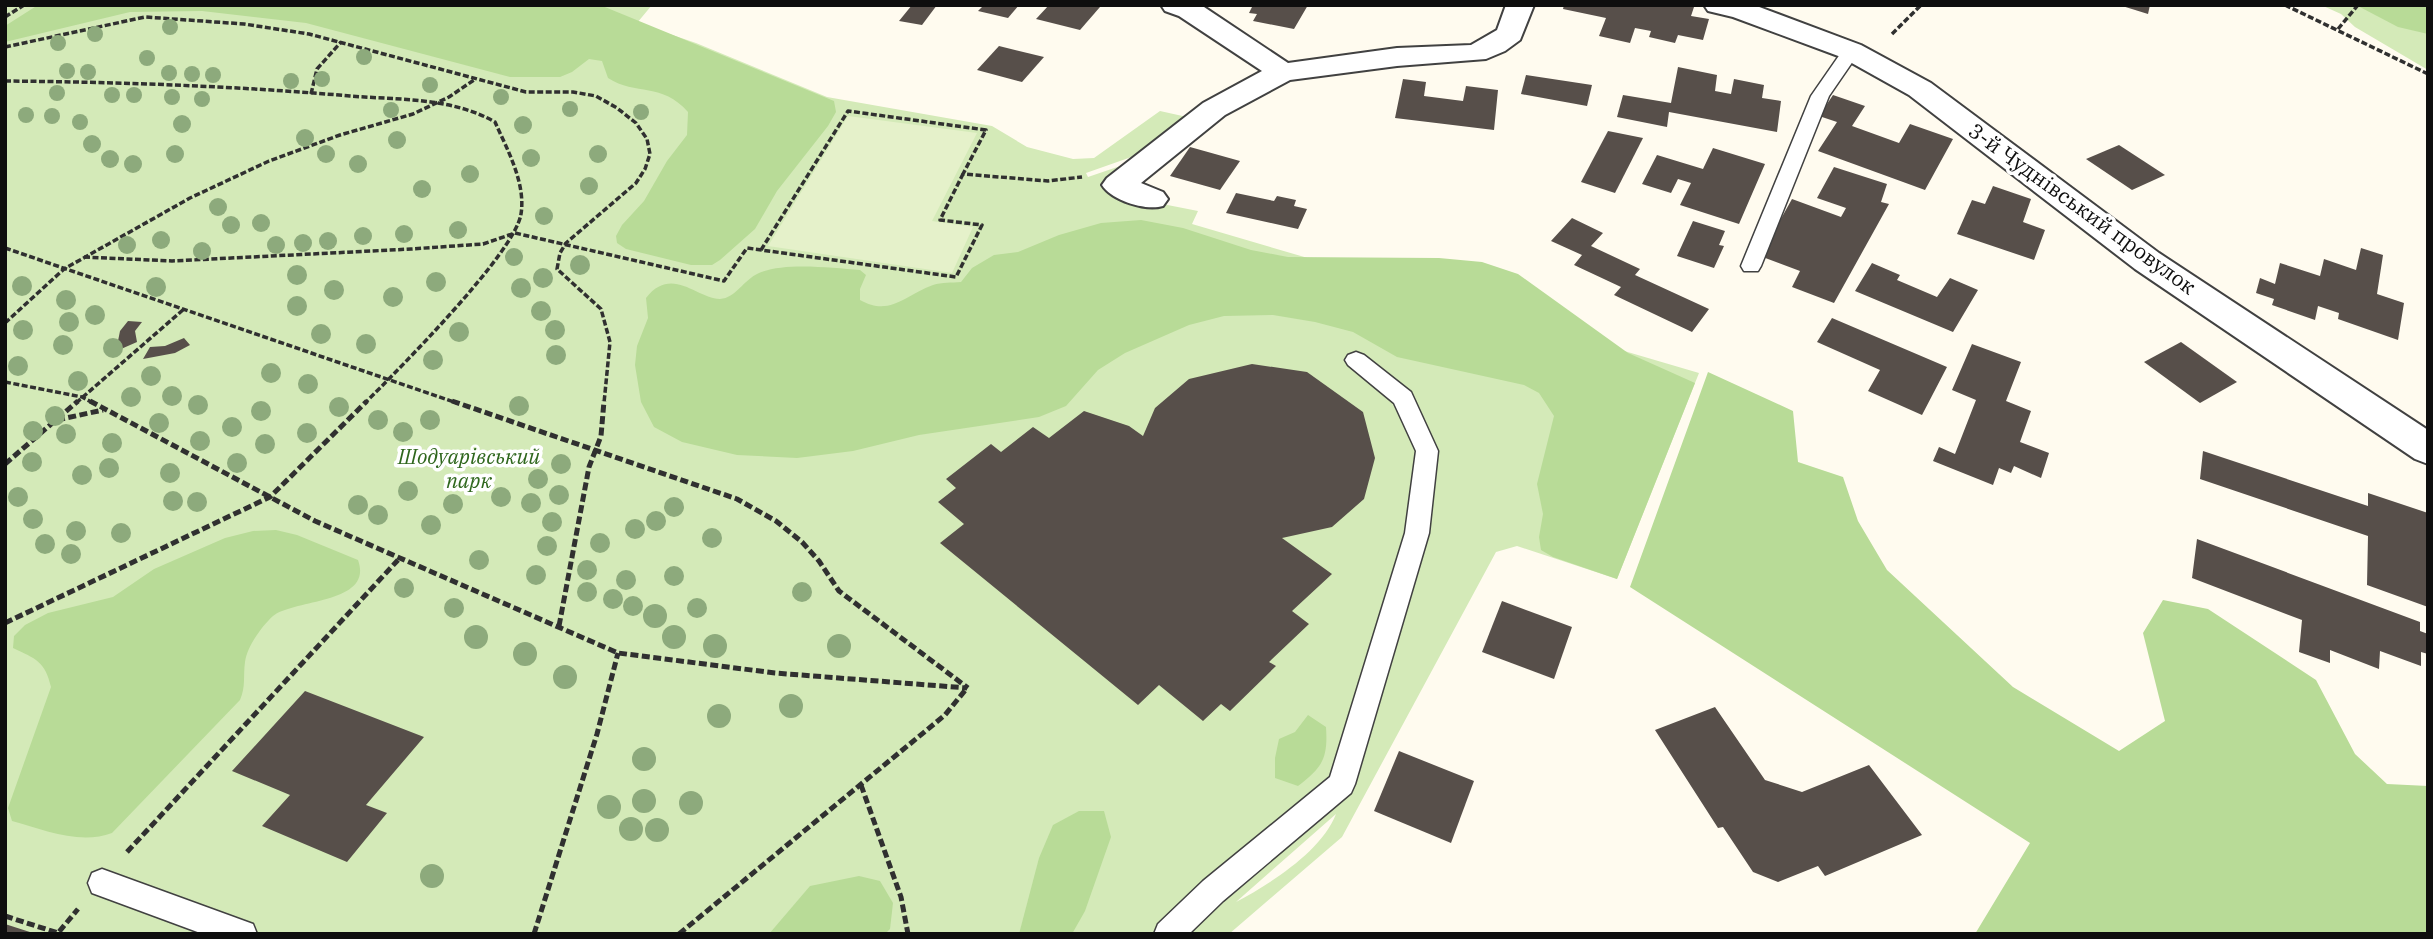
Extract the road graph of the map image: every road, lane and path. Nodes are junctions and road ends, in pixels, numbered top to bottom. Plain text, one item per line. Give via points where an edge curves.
1 (24, 5) edge
2 (1175, 5) edge
3 (1520, 5) edge
4 (1718, 5) edge
5 (1921, 5) edge
6 (2286, 5) edge
7 (2358, 5) edge
8 (5, 18) edge
9 (2338, 29) junction
10 (341, 42) junction
11 (5, 47) edge
12 (1859, 55) junction
13 (1283, 72) junction
14 (2428, 74) edge
15 (474, 80) junction
16 (5, 81) edge
17 (311, 94) junction
18 (437, 103) junction
19 (963, 174) junction
20 (1090, 174) dead end
21 (1152, 199) dead end
22 (515, 233) junction
23 (562, 246) junction
24 (5, 248) edge
25 (761, 250) junction
26 (84, 257) junction
27 (1751, 267) dead end
28 (64, 268) junction
29 (184, 309) junction
30 (5, 323) edge
31 (1356, 360) dead end
32 (389, 379) junction
33 (5, 382) edge
34 (82, 397) junction
35 (104, 410) junction
36 (55, 420) junction
37 (2428, 449) edge
38 (594, 450) junction
39 (5, 464) edge
40 (270, 497) junction
41 (398, 560) junction
42 (5, 624) edge
43 (559, 626) junction
44 (618, 653) junction
45 (968, 688) junction
46 (861, 785) junction
47 (102, 883) joint
48 (5, 916) edge
49 (58, 933) edge
50 (243, 934) edge
51 (534, 934) edge
52 (679, 934) edge
53 (908, 934) edge
54 (1168, 934) edge

1 - 8 path
2 - 13 street
3 - 13 street via 1510,34 1476,52
4 - 12 street, 3-й Чуднівський провулок
5 - 12 path
6 - 9 path
7 - 9 path
9 - 14 path
10 - 11 path via 281,28 145,17
10 - 15 path
10 - 17 path via 317,69
12 - 27 lane via 1820,96
12 - 37 street, 3-й Чуднівський провулок via 1920,89 2147,261
13 - 21 street via 1214,109 1118,186
15 - 18 path
15 - 23 path via 541,95 580,92 594,96 621,110 646,134 651,155 640,178
16 - 17 path
17 - 18 path
18 - 22 path via 476,112 495,122 521,193
18 - 26 path via 249,169
19 - 20 path via 1048,181
19 - 25 path via 940,220 982,225 957,277
19 - 25 path via 986,130 848,111
22 - 23 path
22 - 26 path via 483,244 411,249 172,261
22 - 32 path
23 - 25 path via 724,281 747,248
23 - 38 path via 557,269 601,309 610,342 601,436
24 - 28 path
26 - 28 path
28 - 29 path
28 - 30 path
29 - 32 path
29 - 34 path
31 - 54 lane via 1403,398 1427,451 1417,533 1341,784
32 - 38 path
32 - 40 path
33 - 34 path
34 - 35 path
34 - 36 path
35 - 36 path
35 - 40 path
36 - 39 path
38 - 43 path
38 - 45 path via 757,509 802,542 839,591
40 - 41 path
40 - 42 path
41 - 43 path
41 - 47 path
43 - 44 path
44 - 45 path via 775,673
44 - 51 path
45 - 46 path via 945,715
46 - 52 path
46 - 53 path via 901,897
47 - 50 lane
48 - 49 path

